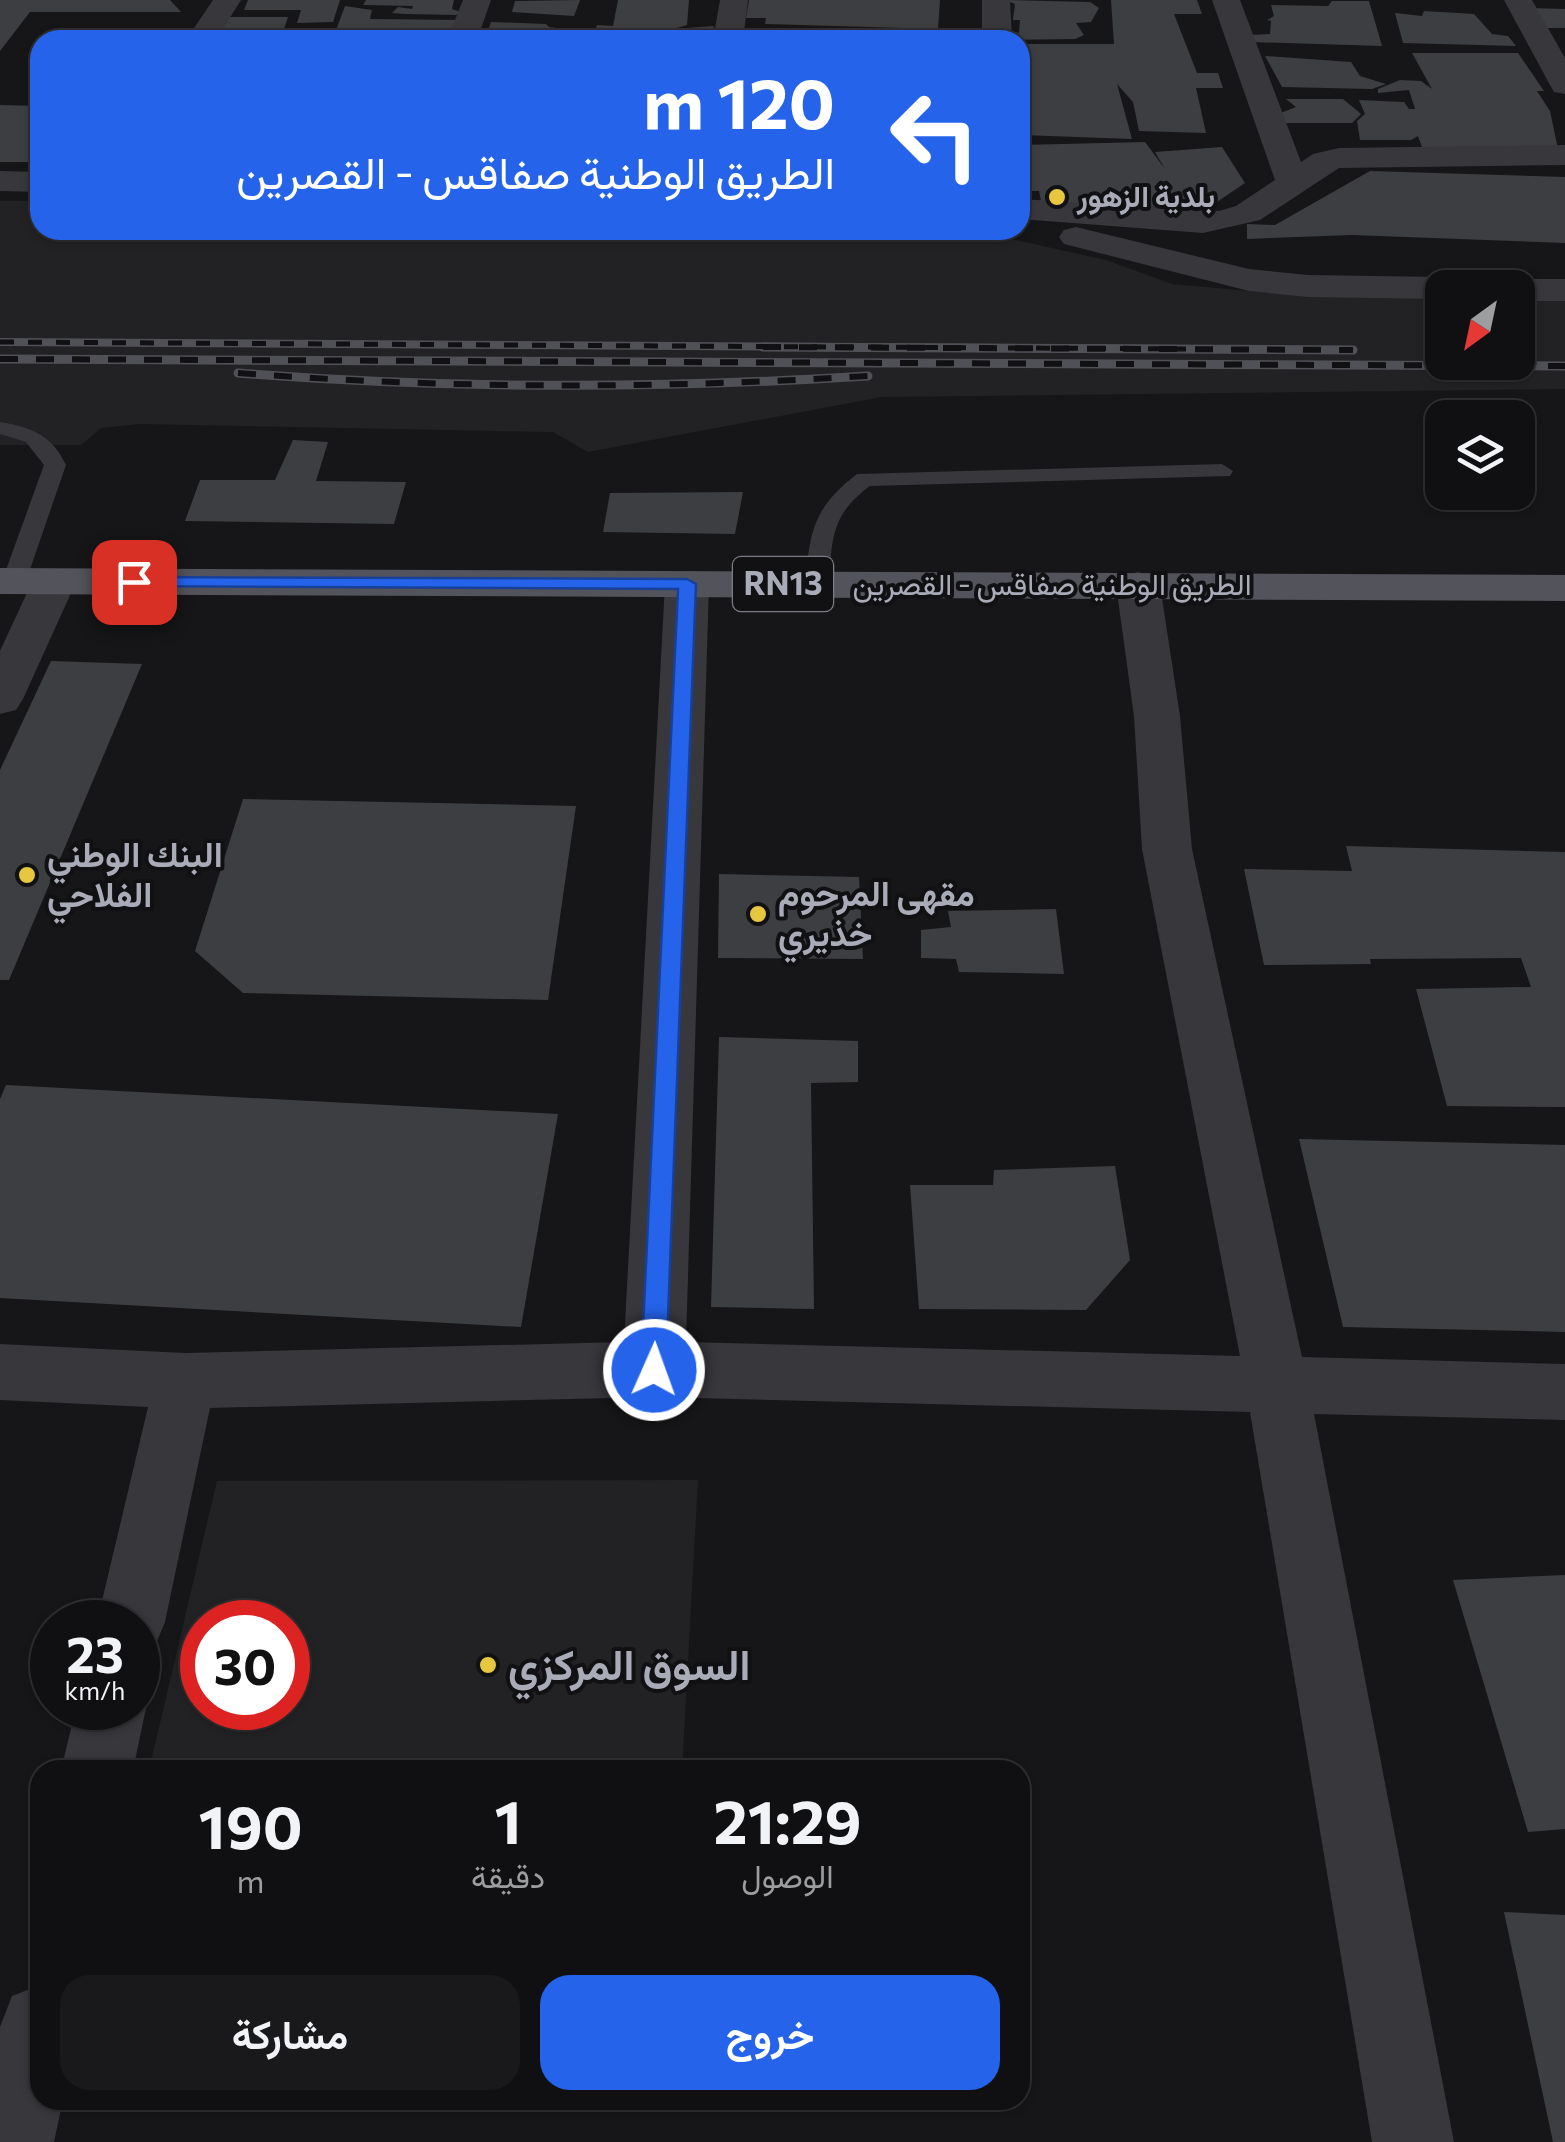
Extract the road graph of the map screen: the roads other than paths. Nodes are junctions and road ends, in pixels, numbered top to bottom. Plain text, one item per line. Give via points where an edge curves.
1 (227, 0) edge
2 (478, 0) edge
3 (734, 0) edge
4 (996, 0) edge
5 (1226, 0) edge
6 (1518, 0) edge
7 (208, 30) edge
8 (466, 30) edge
9 (730, 30) edge
10 (997, 30) edge
11 (1565, 86) edge
12 (1565, 155) edge
13 (0, 181) edge
14 (30, 182) edge
15 (1293, 185) junction
16 (1030, 210) edge
17 (1030, 214) edge
18 (1425, 288) edge
19 (1535, 290) edge
20 (1565, 290) edge
21 (0, 428) edge
22 (1222, 471) dead end
23 (23, 581) edge
24 (687, 584) junction
25 (817, 584) junction
26 (1138, 585) junction
27 (1565, 588) edge
28 (0, 699) edge
29 (654, 1370) junction
30 (0, 1372) edge
31 (185, 1381) junction
32 (1277, 1384) junction
33 (1565, 1392) edge
34 (135, 1600) edge
35 (107, 1730) edge
36 (99, 1760) edge
37 (30, 2069) edge
38 (14, 2142) edge
39 (1412, 2142) edge

1 - 7 street
2 - 8 street
3 - 9 street
4 - 10 street
5 - 15 street
6 - 11 street
12 - 15 street via 1339,158
13 - 14 street
15 - 16 street via 1248,213 1203,223
17 - 18 street via 1108,248 1208,272 1293,285
19 - 20 street
21 - 23 lane via 31,433 55,465
22 - 25 lane via 865,478 835,500 828,514
23 - 24 main road, الطريق الوطنية صفاقس - القصرين / RN13
23 - 28 street
24 - 25 main road, الطريق الوطنية صفاقس - القصرين / RN13
24 - 29 street
25 - 26 main road, الطريق الوطنية صفاقس - القصرين / RN13
26 - 27 main road, الطريق الوطنية صفاقس - القصرين / RN13
26 - 32 street via 1167,848
29 - 31 street
29 - 32 street
30 - 31 street
31 - 34 street
32 - 33 street
32 - 39 street
35 - 36 street
37 - 38 street

